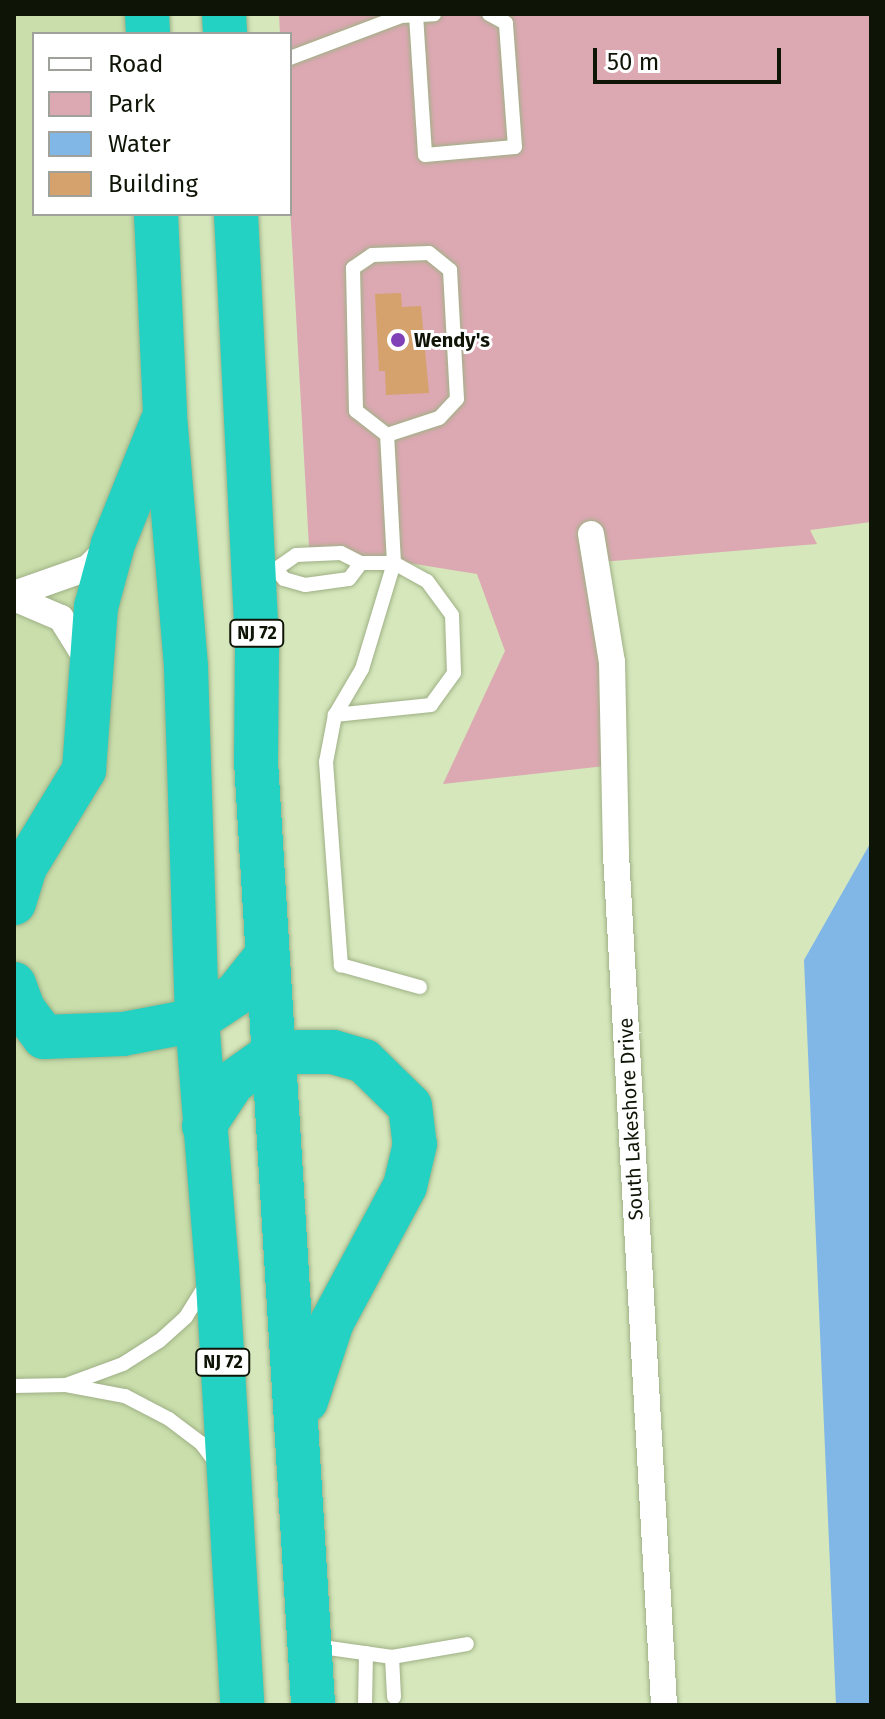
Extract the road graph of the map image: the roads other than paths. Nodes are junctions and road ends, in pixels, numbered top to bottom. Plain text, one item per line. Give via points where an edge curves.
1 (434, 14) edge
2 (489, 14) edge
3 (406, 15) edge
4 (292, 57) edge
5 (156, 216) edge
6 (236, 216) edge
7 (165, 416) junction
8 (387, 435) junction
9 (591, 534) dead end
10 (113, 544) junction
11 (361, 563) junction
12 (394, 563) junction
13 (265, 570) junction
14 (14, 596) edge
15 (93, 670) junction
16 (335, 715) junction
17 (14, 903) edge
18 (267, 955) junction
19 (14, 984) edge
20 (420, 987) dead end
21 (197, 1020) junction
22 (275, 1052) junction
23 (204, 1126) junction
24 (217, 1266) junction
25 (66, 1385) junction
26 (14, 1386) edge
27 (300, 1422) junction
28 (228, 1478) junction
29 (467, 1644) dead end
30 (310, 1645) junction
31 (366, 1653) junction
32 (392, 1657) junction
33 (394, 1697) dead end
34 (242, 1705) edge
35 (313, 1705) edge
36 (365, 1705) edge
37 (664, 1705) edge

1 - 3 lane
2 - 3 lane via 506,23 515,147 425,155
3 - 4 lane
5 - 7 highway, NJ 72
6 - 13 highway, NJ 72
7 - 10 highway
7 - 21 highway, NJ 72 via 186,668
8 - 8 lane via 439,418 457,399 450,270 429,253 372,255 353,268 356,411
8 - 12 lane
9 - 37 street, South Lakeshore Drive via 612,662 616,854
10 - 14 street via 88,568
10 - 15 highway via 96,607
11 - 12 lane
11 - 13 lane via 341,553 296,555
11 - 13 lane via 349,579 305,585
12 - 16 lane via 362,669
12 - 16 lane via 427,581 452,615 454,673 431,705
13 - 18 highway, NJ 72 via 256,761
14 - 15 street via 61,618
15 - 17 highway via 84,770 25,867
16 - 20 lane via 326,762 341,965
18 - 21 highway via 236,994
18 - 22 highway, NJ 72
19 - 21 highway via 36,1038 123,1034
21 - 23 highway, NJ 72
22 - 23 highway via 233,1082
22 - 27 highway, NJ 72
22 - 27 highway via 333,1052 364,1061 410,1106 415,1144 405,1186 332,1322
23 - 24 highway, NJ 72
24 - 25 lane via 186,1317 159,1341 123,1364
24 - 28 highway, NJ 72
25 - 26 lane
25 - 28 lane via 125,1396 169,1419 201,1443
27 - 30 highway, NJ 72
28 - 34 highway, NJ 72
29 - 32 lane
30 - 31 lane
30 - 35 highway, NJ 72
31 - 32 lane
31 - 36 lane
32 - 33 lane

